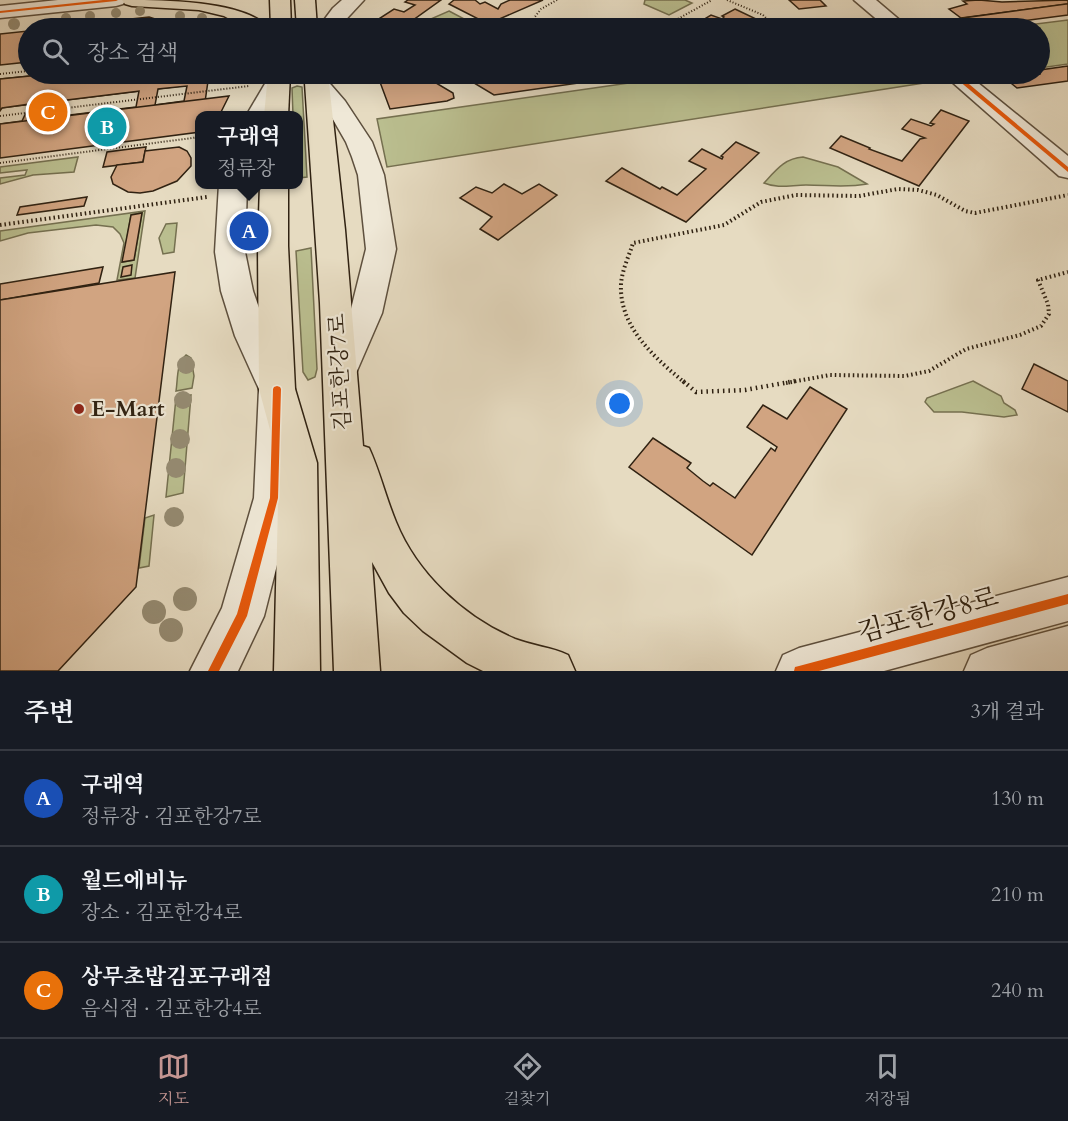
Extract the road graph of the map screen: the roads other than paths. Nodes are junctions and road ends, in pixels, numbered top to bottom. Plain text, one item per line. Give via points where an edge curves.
1 (24, 0) edge
2 (116, 0) edge
3 (132, 0) edge
4 (280, 0) edge
5 (305, 0) edge
6 (354, 0) edge
7 (864, 0) edge
8 (879, 0) edge
9 (0, 3) edge
10 (0, 12) edge
11 (245, 18) edge
12 (281, 18) edge
13 (306, 18) edge
14 (336, 18) edge
15 (886, 18) edge
16 (901, 18) edge
17 (275, 84) edge
18 (278, 84) edge
19 (316, 84) edge
20 (320, 84) edge
21 (966, 84) edge
22 (980, 84) edge
23 (261, 111) edge
24 (276, 111) edge
25 (1068, 156) edge
26 (1068, 170) edge
27 (274, 189) edge
28 (223, 190) edge
29 (341, 387) junction
30 (277, 389) junction
31 (1068, 599) edge
32 (1068, 649) edge
33 (213, 671) edge
34 (297, 671) edge
35 (357, 671) edge
36 (552, 671) edge
37 (799, 671) edge
38 (987, 671) edge

1 - 9 street
2 - 10 street
3 - 11 main road via 214,6
4 - 12 main road
5 - 13 main road
6 - 14 street
7 - 15 street
8 - 16 street
17 - 23 street
18 - 24 main road
19 - 29 main road, 김포한강7로 via 327,182
20 - 29 street via 337,106 365,157 381,249 366,313
21 - 26 street
22 - 25 street
27 - 30 main road
28 - 30 street via 237,291 252,336
29 - 35 main road, 김포한강7로
29 - 36 main road via 362,481 393,561 452,628 486,649
30 - 33 street via 274,498 242,616
30 - 34 main road via 298,464
31 - 37 street, 김포한강8로
32 - 38 street

